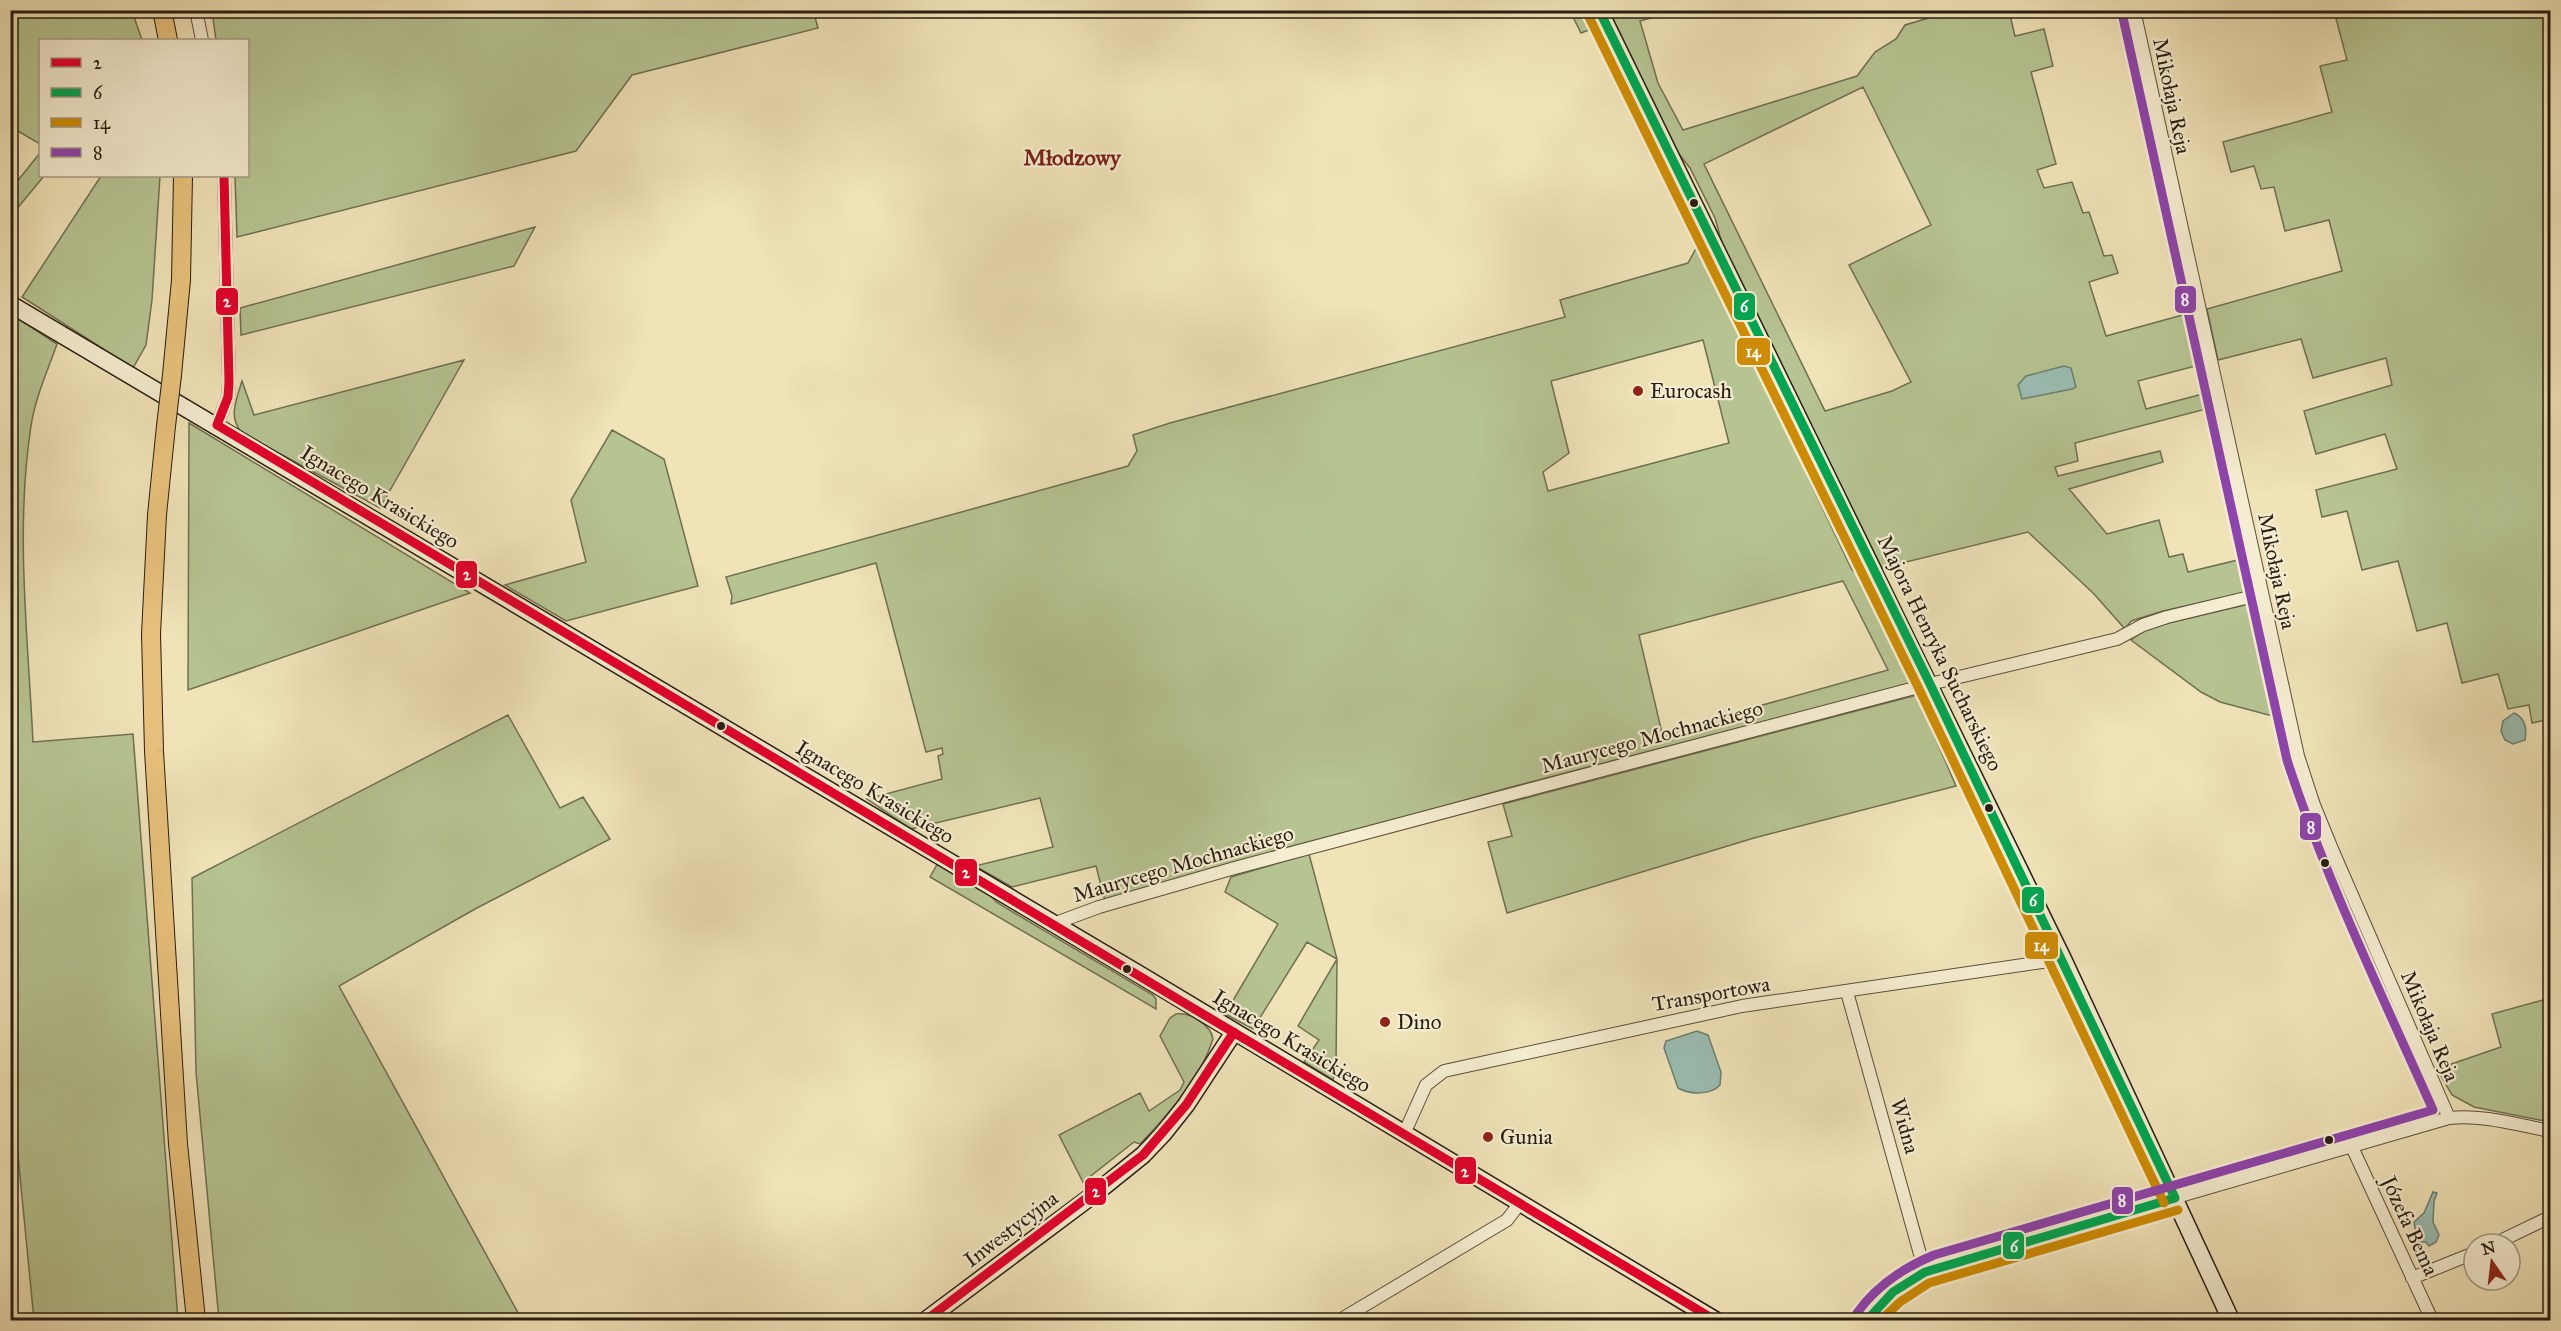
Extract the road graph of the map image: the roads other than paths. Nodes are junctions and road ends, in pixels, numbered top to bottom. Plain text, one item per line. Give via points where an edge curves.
1 (162, 10) edge
2 (196, 10) edge
3 (1599, 10) edge
4 (2134, 10) edge
5 (168, 39) edge
6 (202, 39) edge
7 (183, 177) edge
8 (224, 177) edge
9 (10, 304) edge
10 (216, 425) junction
11 (2262, 594) junction
12 (1930, 684) junction
13 (1053, 924) junction
14 (2064, 959) junction
15 (1847, 992) junction
16 (1234, 1032) junction
17 (2449, 1118) junction
18 (2550, 1131) edge
19 (1404, 1134) junction
20 (2352, 1147) junction
21 (2175, 1198) junction
22 (1520, 1203) junction
23 (2550, 1216) edge
24 (2518, 1232) edge
25 (2462, 1258) edge
26 (1925, 1272) junction
27 (2412, 1278) junction
28 (196, 1320) edge
29 (927, 1320) edge
30 (1340, 1320) edge
31 (1715, 1320) edge
32 (1868, 1320) edge
33 (2231, 1320) edge
34 (2432, 1320) edge

1 - 5 main road
2 - 6 street
3 - 12 street, Majora Henryka Sucharskiego
4 - 11 street, Mikołaja Reja
7 - 28 main road, bridge via 181,280 157,515 151,634 154,751 178,1144
8 - 10 street via 229,382 228,397
9 - 10 street, Ignacego Krasickiego
10 - 13 street, Ignacego Krasickiego
11 - 12 street, Maurycego Mochnackiego via 2167,617 2117,639
11 - 17 street, Mikołaja Reja via 2310,793
12 - 13 street, Maurycego Mochnackiego via 1231,869 1088,910
12 - 14 street, Majora Henryka Sucharskiego
13 - 16 street, Ignacego Krasickiego
14 - 15 street, Transportowa
14 - 21 street, Majora Henryka Sucharskiego
15 - 19 street, Transportowa via 1742,1006 1444,1071 1426,1085
15 - 26 street, Widna
16 - 19 street, Ignacego Krasickiego
16 - 29 street, Inwestycyjna via 1186,1106 1143,1155
17 - 18 street via 2487,1119
17 - 20 street
19 - 22 street, Ignacego Krasickiego
20 - 21 street
20 - 27 street, Józefa Bema
21 - 26 street
21 - 33 street, Majora Henryka Sucharskiego
22 - 30 street via 1507,1220
22 - 31 street, Ignacego Krasickiego
23 - 24 street
25 - 27 street
26 - 32 street via 1901,1285
27 - 34 street, Józefa Bema

